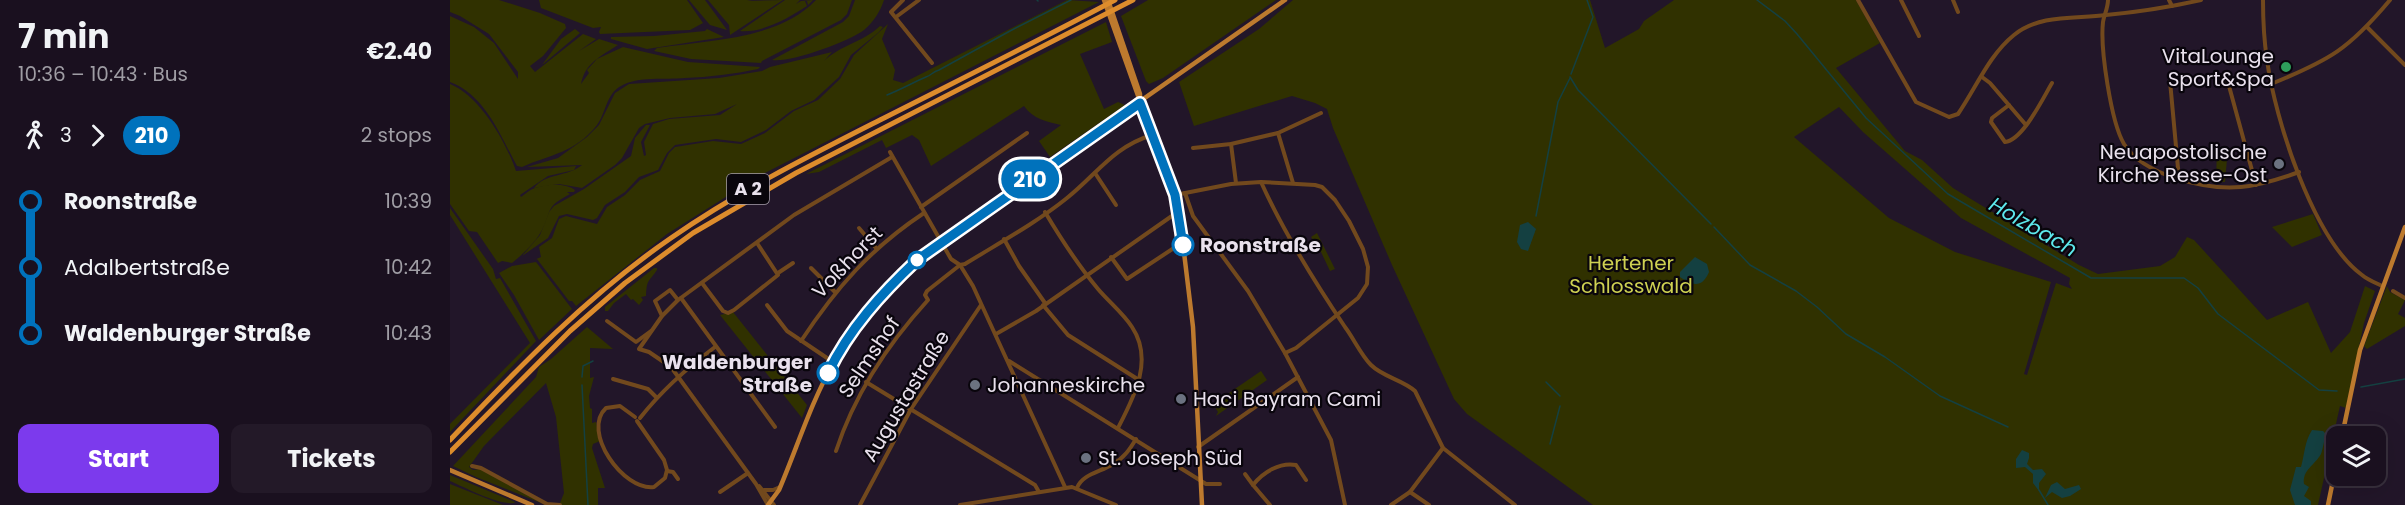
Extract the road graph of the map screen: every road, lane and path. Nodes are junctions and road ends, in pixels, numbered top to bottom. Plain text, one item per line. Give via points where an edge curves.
1 (903, 0) edge
2 (919, 0) edge
3 (1106, 0) edge
4 (1115, 0) edge
5 (1133, 0) edge
6 (1285, 0) edge
7 (1858, 0) edge
8 (1901, 0) edge
9 (1953, 0) edge
10 (2108, 0) edge
11 (2169, 0) edge
12 (2201, 0) edge
13 (2263, 0) edge
14 (2390, 0) edge
15 (2172, 6) junction
16 (1958, 12) dead end
17 (2105, 16) junction
18 (896, 17) junction
19 (2367, 27) junction
20 (1918, 36) dead end
21 (932, 63) dead end
22 (2405, 65) edge
23 (2223, 76) dead end
24 (1982, 77) junction
25 (2170, 81) dead end
26 (2052, 83) dead end
27 (2271, 84) junction
28 (1138, 87) junction
29 (1152, 94) junction
30 (1140, 103) junction
31 (2009, 105) junction
32 (1321, 113) dead end
33 (2026, 125) junction
34 (1278, 133) junction
35 (1027, 134) dead end
36 (1152, 135) junction
37 (1231, 144) junction
38 (1193, 148) dead end
39 (890, 152) dead end
40 (892, 157) junction
41 (2299, 172) junction
42 (1095, 173) junction
43 (2179, 179) junction
44 (1261, 182) junction
45 (1236, 183) junction
46 (1293, 183) junction
47 (2256, 185) junction
48 (1185, 193) junction
49 (1175, 195) junction
50 (1116, 205) dead end
51 (921, 207) junction
52 (1179, 211) junction
53 (1046, 212) junction
54 (924, 213) junction
55 (2405, 227) edge
56 (859, 228) dead end
57 (1004, 239) junction
58 (941, 241) junction
59 (1183, 242) junction
60 (757, 243) junction
61 (876, 248) junction
62 (1111, 257) junction
63 (793, 263) dead end
64 (960, 265) junction
65 (811, 268) dead end
66 (778, 273) junction
67 (1086, 275) junction
68 (702, 282) junction
69 (2382, 286) junction
70 (2393, 291) dead end
71 (835, 292) junction
72 (2405, 298) edge
73 (679, 299) junction
74 (1044, 304) junction
75 (981, 305) junction
76 (767, 306) dead end
77 (1337, 315) junction
78 (662, 316) junction
79 (607, 321) dead end
80 (652, 330) junction
81 (995, 334) junction
82 (801, 341) junction
83 (715, 347) junction
84 (1285, 353) junction
85 (1008, 360) junction
86 (833, 362) junction
87 (678, 376) junction
88 (1298, 377) junction
89 (613, 379) dead end
90 (1139, 380) junction
91 (866, 382) junction
92 (656, 397) junction
93 (911, 409) junction
94 (637, 419) junction
95 (2344, 426) edge
96 (775, 427) dead end
97 (1118, 428) junction
98 (1136, 439) junction
99 (450, 440) edge
100 (1198, 447) junction
101 (1443, 448) junction
102 (836, 451) dead end
103 (450, 453) edge
104 (472, 466) dead end
105 (450, 470) edge
106 (667, 471) junction
107 (748, 472) junction
108 (1245, 474) dead end
109 (678, 479) dead end
110 (1200, 479) junction
111 (1306, 480) dead end
112 (756, 484) junction
113 (1220, 484) dead end
114 (1253, 485) junction
115 (2332, 486) edge
116 (781, 487) junction
117 (1065, 487) junction
118 (1077, 488) junction
119 (764, 490) junction
120 (720, 492) dead end
121 (1039, 492) junction
122 (1410, 492) junction
123 (770, 504) edge
124 (532, 505) edge
125 (560, 505) edge
126 (860, 505) edge
127 (960, 505) edge
128 (1116, 505) edge
129 (1202, 505) edge
130 (1270, 505) edge
131 (1345, 505) edge
132 (1391, 505) edge
133 (1428, 505) edge
134 (1515, 505) edge
135 (2328, 505) edge

1 - 18 street via 892,9
2 - 18 street
3 - 28 main road
3 - 30 main road
4 - 99 highway, A 2 via 772,176 670,238 558,329
5 - 103 highway, A 2 via 796,173 693,233 625,283 570,331
6 - 29 main road
7 - 24 street via 1916,102 1949,117 1958,114
8 - 20 street
9 - 16 street
10 - 17 street
11 - 15 street
12 - 15 street
13 - 27 street
14 - 19 street
15 - 17 street
17 - 24 street via 2043,20 2027,27 2005,43
17 - 43 street via 2103,44 2109,90 2124,144 2146,165
18 - 21 street
19 - 22 street
19 - 27 street via 2329,59
23 - 47 street
24 - 31 street
25 - 43 street
26 - 33 street
27 - 41 street
28 - 29 main road
28 - 30 main road
29 - 30 main road
30 - 36 main road
30 - 58 main road
31 - 33 street
31 - 33 street via 1990,122 2002,140 2009,142
32 - 34 street
34 - 37 street
34 - 46 street
35 - 51 street
36 - 42 street via 1125,146
36 - 49 main road
37 - 38 street
37 - 45 street
39 - 40 street
40 - 51 street
40 - 60 street via 794,215
41 - 47 street
41 - 69 street via 2332,242 2355,268
42 - 50 street
42 - 53 street
43 - 47 street via 2225,187
44 - 45 street
44 - 46 street
44 - 77 street via 1283,227
45 - 48 street
46 - 77 street via 1315,185 1330,194 1363,249 1368,272 1366,287
48 - 49 street
48 - 84 street via 1192,216 1248,291
49 - 52 main road
51 - 54 street
52 - 59 main road
52 - 62 street
53 - 57 street
53 - 67 street
54 - 58 street
54 - 61 street, Voßhorst
55 - 69 main road
56 - 61 street
57 - 64 street
57 - 74 street
58 - 64 street via 951,259
58 - 86 main road via 877,300
59 - 62 street via 1127,279
59 - 100 main road via 1193,327
60 - 66 street
60 - 68 street
61 - 71 street, Voßhorst
62 - 67 street
63 - 66 street
64 - 75 street
64 - 91 street, Selmshof via 925,293 928,300 890,344
65 - 71 street
66 - 68 street via 728,313
67 - 74 street
67 - 90 street via 1136,334 1142,355
68 - 73 street
69 - 95 main road via 2360,350
70 - 72 street
71 - 82 street, Voßhorst
73 - 78 street
73 - 78 street via 670,290 655,301
73 - 83 street
74 - 81 street
74 - 90 street via 1068,335
75 - 81 street
75 - 93 street, Augustastraße
76 - 82 street via 787,331
77 - 84 street
77 - 101 street via 1373,367 1415,391
78 - 80 street
79 - 80 street via 636,342
80 - 87 street via 639,349 649,352
81 - 85 street
82 - 86 street
83 - 87 street
83 - 96 street
84 - 88 street
85 - 97 street
85 - 117 street
86 - 116 main road
87 - 92 street
87 - 107 street
88 - 100 street
88 - 131 street via 1332,442
89 - 92 street via 648,389
90 - 97 street
91 - 93 street
91 - 102 street, Selmshof
92 - 94 street
93 - 121 street via 1035,485
93 - 126 street, Augustastraße
94 - 106 street
94 - 106 street via 619,406 602,412 599,428 608,456 628,479 644,487 660,484
97 - 98 street
98 - 110 street
98 - 118 street via 1123,457 1081,480
100 - 110 main road
101 - 122 street
101 - 134 street
104 - 125 street via 547,504
105 - 124 main road
106 - 109 street
107 - 112 street
107 - 120 street
108 - 114 street
110 - 113 street via 1206,484
110 - 129 main road
111 - 114 street via 1296,465 1286,463
112 - 119 street
112 - 123 street
114 - 130 street
115 - 135 main road
116 - 119 street
116 - 123 main road
117 - 118 street
117 - 121 street
118 - 128 street
119 - 123 street
121 - 127 street
122 - 132 street
122 - 133 street

